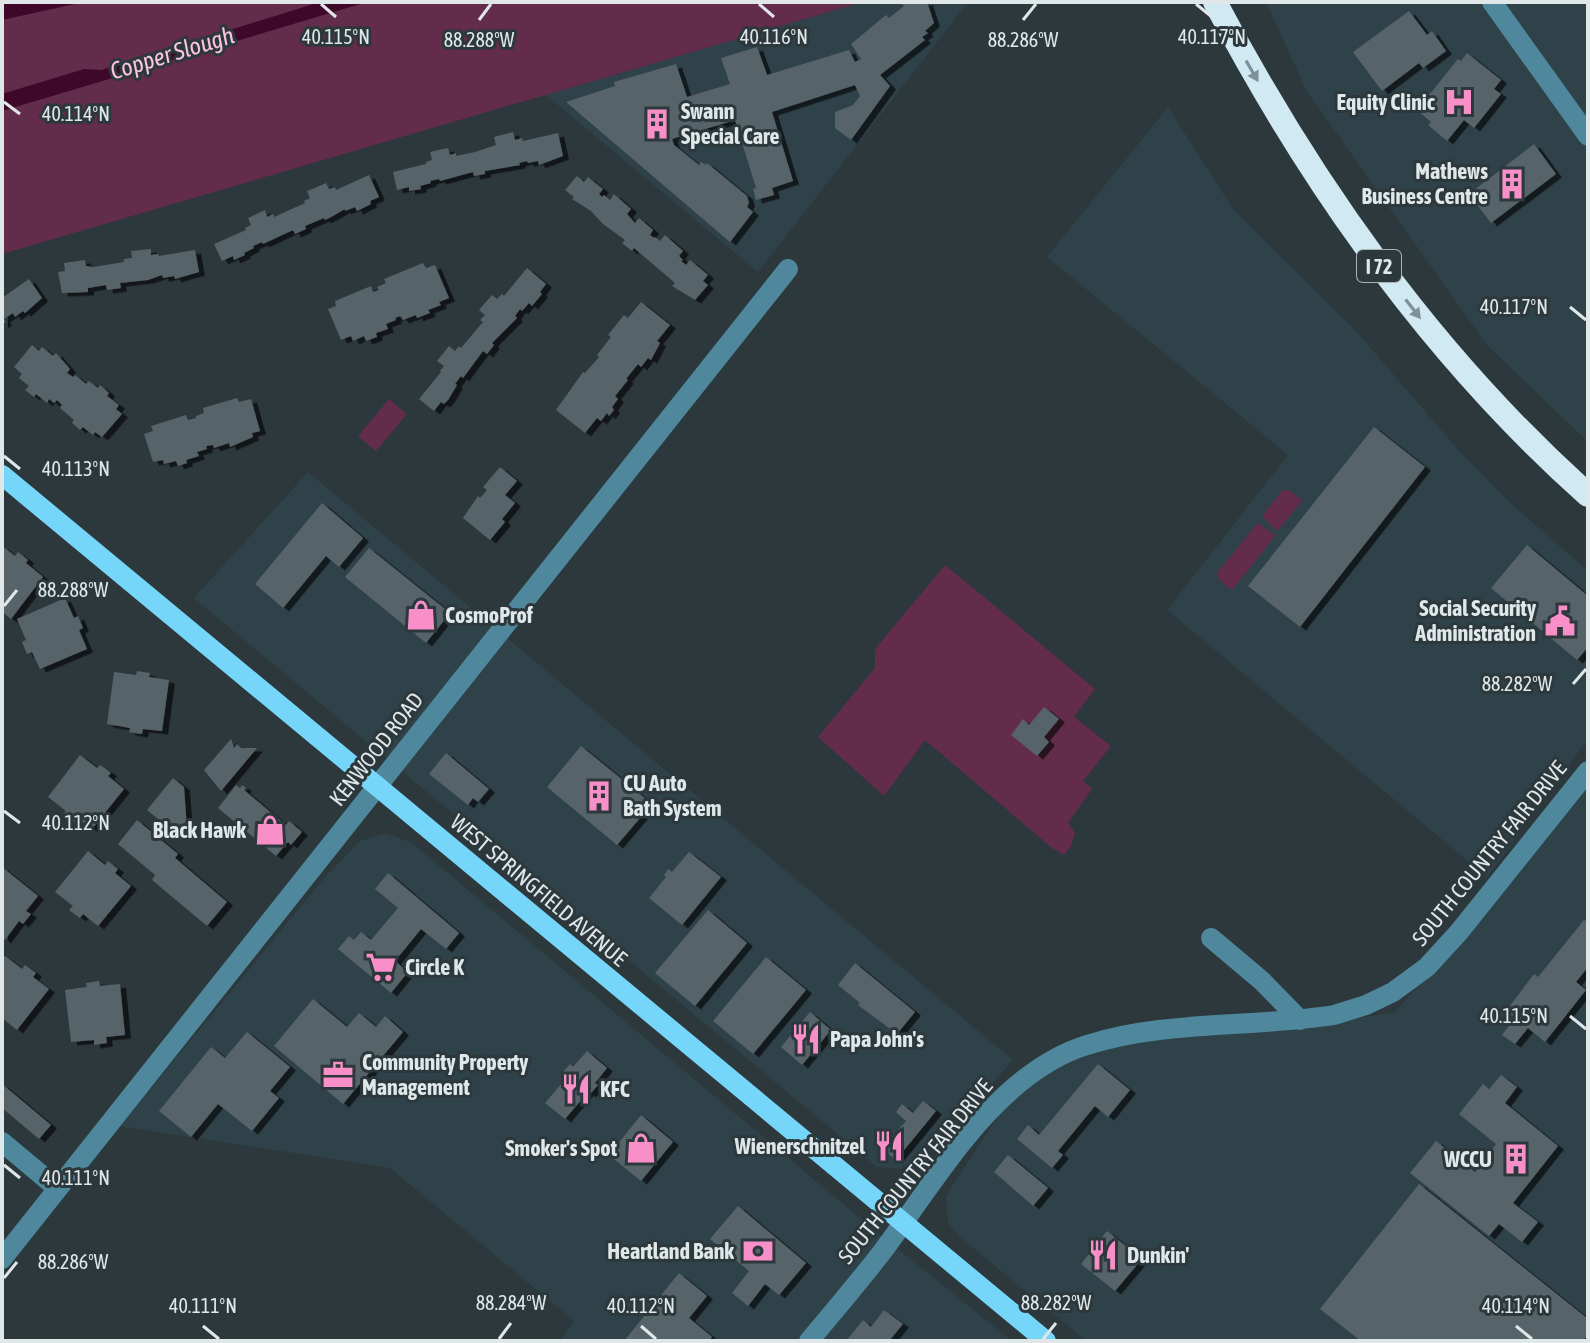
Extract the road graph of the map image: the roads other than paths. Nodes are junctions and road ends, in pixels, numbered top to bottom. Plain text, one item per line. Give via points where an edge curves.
1 (1215, 2) edge
2 (1492, 2) edge
3 (1588, 136) edge
4 (788, 269) dead end
5 (2, 475) edge
6 (1588, 495) edge
7 (1588, 771) edge
8 (378, 787) junction
9 (1211, 938) dead end
10 (1300, 1020) junction
11 (2, 1142) edge
12 (57, 1188) junction
13 (903, 1222) junction
14 (2, 1259) edge
15 (809, 1341) edge
16 (1046, 1341) edge

1 -> 6 highway, I 72 via 1292,140 1377,264 1466,373
2 - 3 street
4 - 8 street, KENWOOD ROAD
5 - 8 main road, WEST SPRINGFIELD AVENUE
7 - 10 street, SOUTH COUNTRY FAIR DRIVE via 1427,967 1366,1005
8 - 12 street, KENWOOD ROAD
8 - 13 main road, WEST SPRINGFIELD AVENUE
9 - 10 street
10 - 13 street, SOUTH COUNTRY FAIR DRIVE via 1115,1037 1071,1051 1008,1090
11 - 12 street
12 - 14 street, KENWOOD ROAD
13 - 15 street, SOUTH COUNTRY FAIR DRIVE
13 - 16 main road, WEST SPRINGFIELD AVENUE

